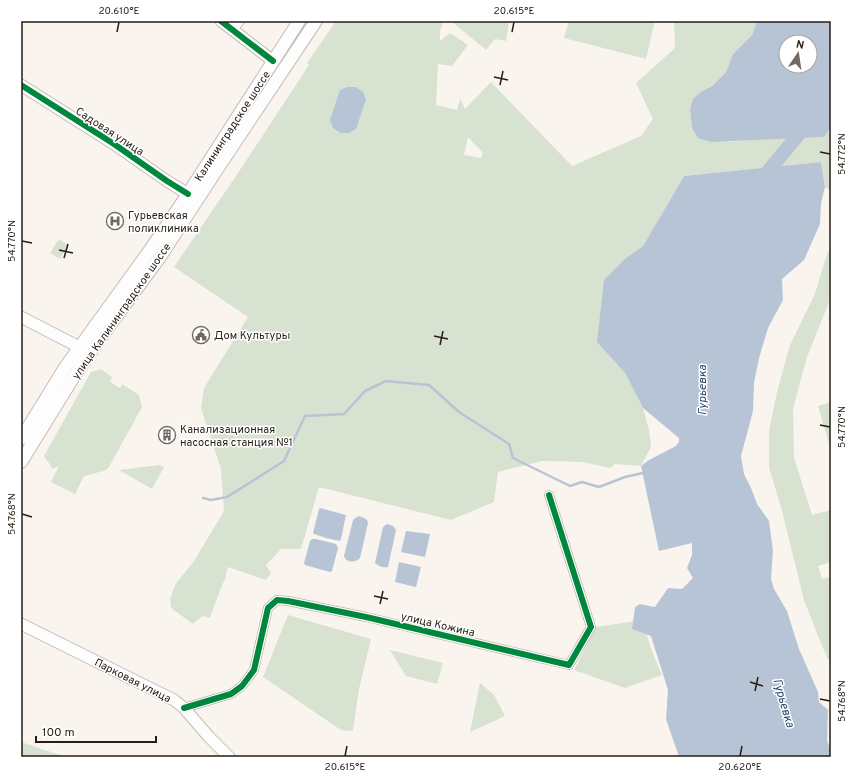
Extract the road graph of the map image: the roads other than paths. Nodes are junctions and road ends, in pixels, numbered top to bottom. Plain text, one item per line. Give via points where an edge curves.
1 (221, 21) edge
2 (240, 21) edge
3 (300, 21) edge
4 (316, 21) edge
5 (233, 30) junction
6 (273, 61) junction
7 (21, 85) edge
8 (188, 194) junction
9 (21, 317) edge
10 (84, 350) junction
11 (21, 439) edge
12 (21, 462) edge
13 (549, 496) dead end
14 (21, 624) edge
15 (184, 708) junction
16 (229, 757) edge

1 - 5 street
2 - 5 street
3 - 6 main road, Калининградское шоссе
4 - 10 main road, улица Калининградское шоссе via 160,257
5 - 6 street
6 - 8 main road, Калининградское шоссе
7 - 8 street, Садовая улица
8 - 10 main road, Калининградское шоссе
9 - 10 street
10 - 11 main road, улица Калининградское шоссе via 66,366
10 - 12 main road, улица Калининградское шоссе via 76,373
13 - 15 street, улица Кожина via 591,628 569,665 366,617 277,600 268,608 254,670 242,686 231,694
14 - 15 street, Парковая улица via 174,700
15 - 16 street, Парковая улица

